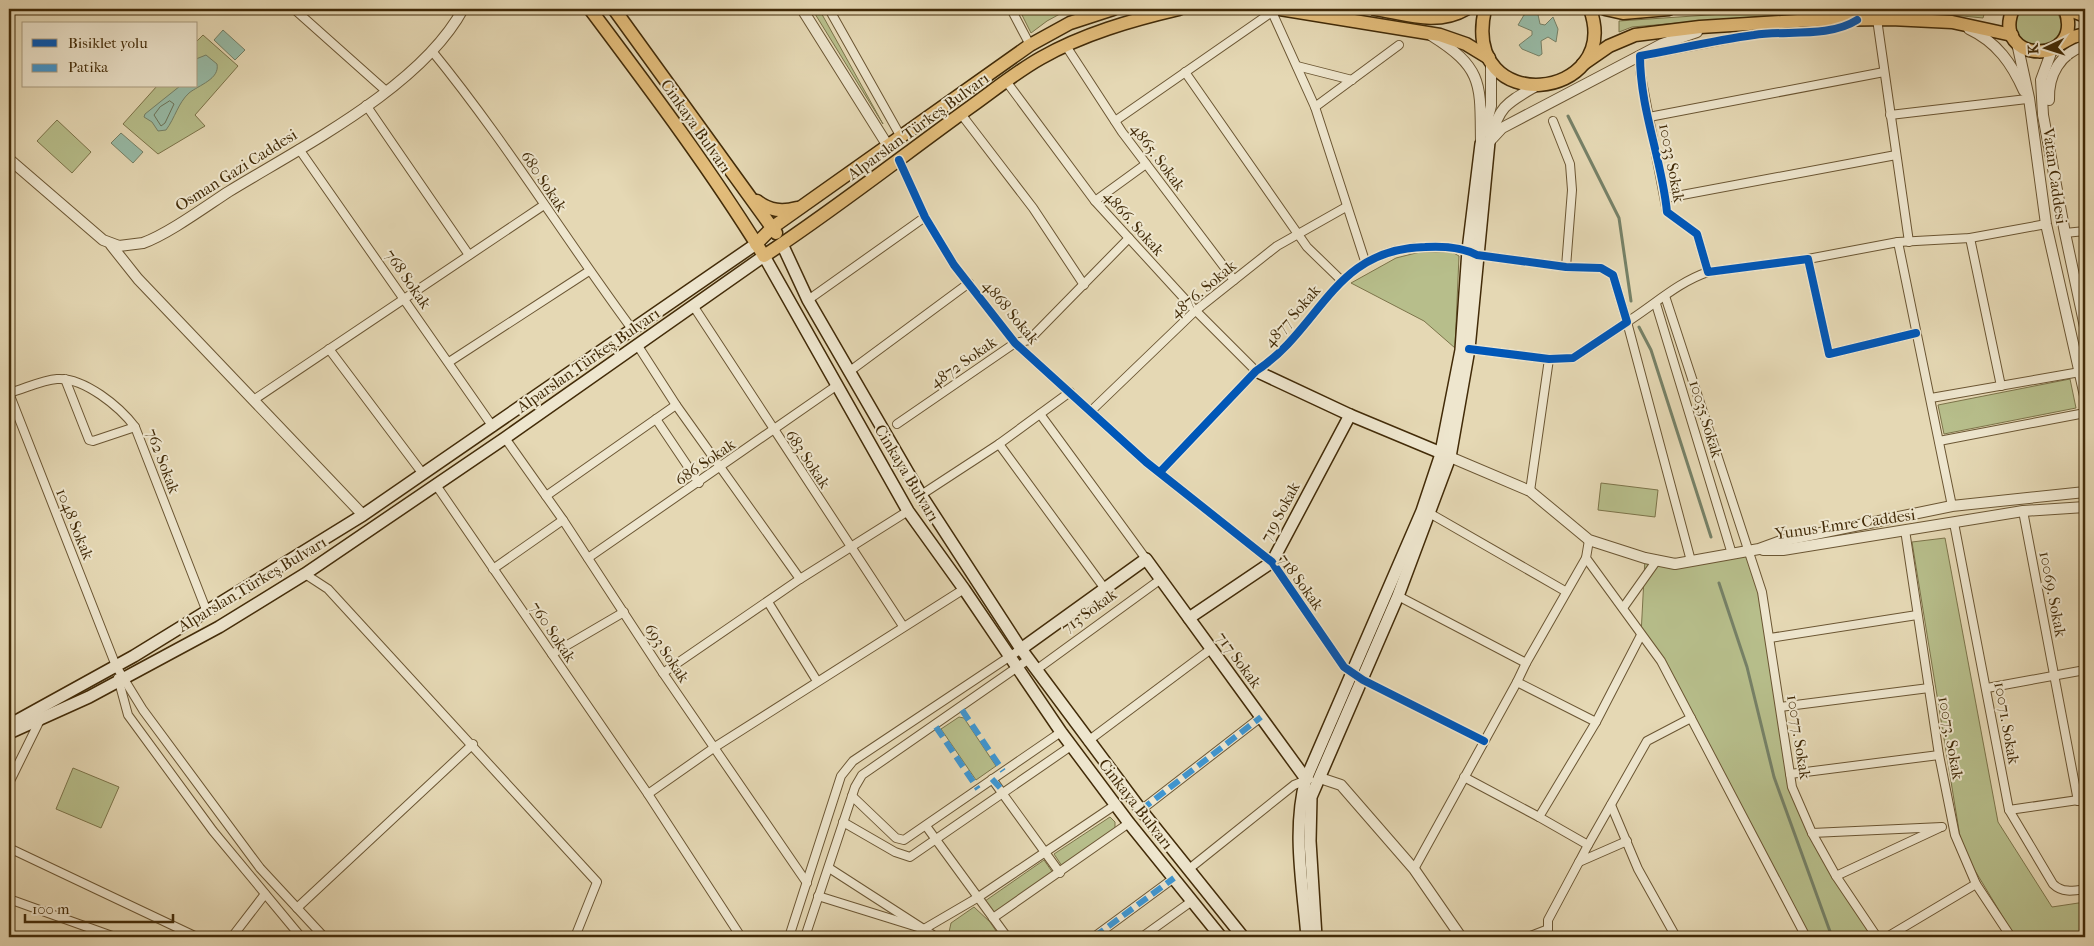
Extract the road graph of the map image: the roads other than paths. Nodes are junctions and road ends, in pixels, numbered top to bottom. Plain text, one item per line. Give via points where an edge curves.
1 (294, 9) edge
2 (464, 9) edge
3 (590, 9) edge
4 (614, 9) edge
5 (802, 9) edge
6 (829, 9) edge
7 (1011, 9) edge
8 (1113, 9) edge
9 (1179, 9) edge
10 (1375, 9) edge
11 (1420, 9) edge
12 (1466, 9) edge
13 (1485, 9) edge
14 (1590, 9) edge
15 (1605, 9) edge
16 (1664, 9) edge
17 (2013, 9) edge
18 (2066, 9) edge
19 (1275, 10) edge
20 (1396, 12) edge
21 (2085, 16) edge
22 (1877, 19) junction
23 (1857, 20) junction
24 (1952, 22) junction
25 (1774, 23) junction
26 (1722, 26) junction
27 (1426, 33) junction
28 (1755, 34) junction
29 (2085, 34) edge
30 (2015, 39) junction
31 (1030, 45) junction
32 (1399, 45) dead end
33 (1066, 46) junction
34 (2085, 46) edge
35 (2056, 47) junction
36 (432, 50) junction
37 (1640, 56) junction
38 (1490, 60) junction
39 (1583, 64) junction
40 (1297, 66) junction
41 (1185, 72) junction
42 (1884, 72) junction
43 (1352, 80) junction
44 (1006, 82) junction
45 (1536, 86) junction
46 (386, 91) junction
47 (2029, 103) junction
48 (366, 105) junction
49 (1315, 107) junction
50 (961, 114) junction
51 (1890, 115) junction
52 (1648, 117) junction
53 (1115, 121) junction
54 (1553, 121) dead end
55 (901, 137) junction
56 (1485, 143) junction
57 (888, 146) junction
58 (299, 149) junction
59 (1896, 155) junction
60 (2050, 156) junction
61 (9, 159) edge
62 (899, 160) junction
63 (1146, 164) junction
64 (749, 194) junction
65 (1666, 198) junction
66 (1095, 201) junction
67 (544, 205) junction
68 (804, 205) junction
69 (1346, 207) junction
70 (925, 217) junction
71 (2046, 224) junction
72 (773, 227) junction
73 (2085, 231) edge
74 (2065, 233) junction
75 (1298, 234) junction
76 (1128, 238) junction
77 (1970, 238) junction
78 (1898, 242) junction
79 (1909, 242) junction
80 (756, 244) junction
81 (782, 244) junction
82 (111, 245) junction
83 (1472, 253) junction
84 (469, 255) junction
85 (764, 256) junction
86 (1808, 259) junction
87 (1365, 261) junction
88 (1566, 266) junction
89 (589, 271) junction
90 (1708, 272) junction
91 (1234, 280) junction
92 (1341, 280) junction
93 (969, 283) junction
94 (1084, 285) junction
95 (1665, 296) junction
96 (405, 298) junction
97 (808, 300) junction
98 (1656, 304) junction
99 (694, 307) junction
100 (1195, 311) junction
101 (1627, 322) junction
102 (2085, 327) edge
103 (632, 329) junction
104 (1916, 333) junction
105 (1015, 342) junction
106 (638, 346) junction
107 (329, 349) junction
108 (1469, 349) junction
109 (1549, 360) junction
110 (449, 362) junction
111 (850, 371) junction
112 (1256, 371) junction
113 (2080, 372) junction
114 (65, 379) junction
115 (836, 386) junction
116 (2001, 386) junction
117 (1070, 392) junction
118 (9, 393) edge
119 (2085, 396) edge
120 (1931, 398) junction
121 (255, 399) junction
122 (676, 405) junction
123 (1092, 411) junction
124 (2085, 413) edge
125 (1040, 414) junction
126 (1350, 415) junction
127 (656, 419) junction
128 (897, 424) dead end
129 (135, 426) junction
130 (493, 427) junction
131 (773, 430) junction
132 (505, 438) junction
133 (1939, 441) junction
134 (999, 444) junction
135 (1446, 455) junction
136 (721, 468) junction
137 (1160, 472) junction
138 (422, 474) junction
139 (699, 483) junction
140 (436, 485) junction
141 (1530, 491) junction
142 (2085, 492) edge
143 (921, 495) junction
144 (546, 496) junction
145 (1952, 506) junction
146 (2085, 507) edge
147 (908, 511) junction
148 (2023, 511) junction
149 (1431, 514) junction
150 (363, 515) junction
151 (563, 520) junction
152 (1954, 523) junction
153 (1905, 530) junction
154 (1589, 540) junction
155 (851, 548) junction
156 (1754, 550) junction
157 (1732, 554) junction
158 (588, 558) junction
159 (1586, 558) junction
160 (1146, 559) junction
161 (1657, 560) junction
162 (1691, 561) junction
163 (1272, 562) junction
164 (493, 569) junction
165 (305, 574) junction
166 (1161, 579) junction
167 (800, 580) junction
168 (964, 589) junction
169 (1105, 589) junction
170 (1565, 591) junction
171 (1398, 596) junction
172 (768, 602) junction
173 (1623, 608) junction
174 (207, 612) junction
175 (624, 612) junction
176 (1917, 615) junction
177 (1189, 618) junction
178 (903, 626) junction
179 (1641, 635) junction
180 (1770, 638) junction
181 (1211, 648) junction
182 (1021, 649) junction
183 (552, 654) junction
184 (1009, 656) junction
185 (1029, 659) junction
186 (1526, 663) junction
187 (116, 666) junction
188 (1018, 668) junction
189 (1036, 670) junction
190 (2085, 670) edge
191 (663, 672) junction
192 (2055, 675) junction
193 (1358, 677) junction
194 (121, 678) junction
195 (817, 681) junction
196 (1516, 682) junction
197 (1929, 688) junction
198 (1987, 688) junction
199 (1780, 707) junction
200 (1261, 717) junction
201 (1690, 718) junction
202 (40, 720) junction
203 (1596, 722) junction
204 (10, 724) edge
205 (1061, 732) junction
206 (1088, 741) junction
207 (1484, 742) junction
208 (472, 744) junction
209 (1072, 746) junction
210 (715, 747) junction
211 (1940, 755) junction
212 (1790, 774) junction
213 (1464, 777) junction
214 (1320, 778) junction
215 (992, 779) junction
216 (1306, 780) junction
217 (9, 783) edge
218 (1004, 792) junction
219 (648, 794) junction
220 (852, 796) junction
221 (2082, 800) edge
222 (1115, 805) junction
223 (1611, 805) junction
224 (1141, 810) junction
225 (2009, 810) junction
226 (1539, 817) junction
227 (843, 822) junction
228 (1953, 823) junction
229 (1129, 824) junction
230 (926, 826) junction
231 (1942, 827) junction
232 (1812, 833) junction
233 (936, 840) junction
234 (1627, 841) junction
235 (1588, 844) junction
236 (9, 848) edge
237 (1046, 852) junction
238 (1579, 862) junction
239 (829, 868) junction
240 (1189, 868) junction
241 (1414, 869) junction
242 (1060, 873) junction
243 (1836, 876) junction
244 (1174, 878) junction
245 (806, 882) junction
246 (1976, 884) junction
247 (2085, 889) edge
248 (265, 894) junction
249 (818, 896) junction
250 (977, 898) junction
251 (9, 899) edge
252 (1192, 901) junction
253 (297, 908) junction
254 (993, 918) junction
255 (924, 929) junction
256 (1547, 934) edge
257 (115, 937) edge
258 (197, 937) edge
259 (232, 937) edge
260 (301, 937) edge
261 (324, 937) edge
262 (575, 937) edge
263 (740, 937) edge
264 (789, 937) edge
265 (805, 937) edge
266 (936, 937) edge
267 (1006, 937) edge
268 (1094, 937) edge
269 (1142, 937) edge
270 (1221, 937) edge
271 (1243, 937) edge
272 (1307, 937) edge
273 (1316, 937) edge
274 (1461, 937) edge
275 (1528, 937) edge
276 (1676, 937) edge
277 (1806, 937) edge
278 (1877, 937) edge
279 (1887, 937) edge
280 (2011, 937) edge

1 - 46 street
2 - 36 street, Osman Gazi Caddesi
3 - 80 main road, Cinkaya Bulvarı via 689,144
4 - 64 main road, Cinkaya Bulvarı
5 - 57 street
6 - 55 street
7 - 31 street
8 - 31 main road, Alparslan Türkeş Bulvarı via 1070,23
9 - 33 main road, Alparslan Türkeş Bulvarı via 1120,25
10 - 20 main road
11 - 20 main road
12 - 20 main road via 1454,15 1434,18
13 - 38 main road via 1481,26 1483,45
14 - 39 main road via 1594,29 1591,47
15 - 16 main road via 1623,13
17 - 30 main road via 2009,26
18 - 21 main road
18 - 35 main road via 2069,28
19 - 27 main road
19 - 40 street
19 - 41 street
22 - 23 main road
22 - 24 main road
22 - 42 street
23 - 25 main road
23 - 28 street via 1830,29
24 - 30 main road
24 - 47 street, Vatan Caddesi via 1978,33 1997,47 2016,74
25 - 26 main road
25 - 28 street
26 - 37 street via 1673,39
26 - 39 main road via 1635,35 1609,46
27 - 38 main road via 1453,38
27 - 56 street via 1462,57 1474,75 1480,93
28 - 37 street
29 - 35 main road
30 - 35 main road via 2034,52
30 - 47 street, Vatan Caddesi
31 - 55 main road, Alparslan Türkeş Bulvarı
32 - 43 street
33 - 44 main road, Alparslan Türkeş Bulvarı via 1041,58
33 - 53 street, 4865. Sokak
34 - 60 street, Vatan Caddesi via 2064,58 2051,77 2048,87
35 - 60 street, Vatan Caddesi via 2042,80 2043,115
36 - 46 street, Osman Gazi Caddesi
36 - 67 street, 680 Sokak
37 - 52 street, 10033 Sokak
37 - 56 street via 1502,128
38 - 45 main road via 1511,79
38 - 56 street via 1491,106
39 - 45 main road via 1554,84
40 - 43 street
40 - 49 street
41 - 53 street
41 - 75 street
42 - 51 street
42 - 52 street
43 - 49 street
44 - 50 main road, Alparslan Türkeş Bulvarı
44 - 66 street, 4866. Sokak
45 - 56 street via 1504,107
46 - 48 street, Osman Gazi Caddesi
47 - 51 street
47 - 71 street, Vatan Caddesi
48 - 58 street, Osman Gazi Caddesi
48 - 84 street
49 - 69 street
50 - 62 main road, Alparslan Türkeş Bulvarı
50 - 94 street via 1033,208
51 - 59 street
52 - 65 street, 10033 Sokak
53 - 63 street, 4865. Sokak
54 - 88 street via 1570,164 1572,190
55 - 57 main road, Alparslan Türkeş Bulvarı
56 - 83 main road
57 - 68 main road, Alparslan Türkeş Bulvarı
58 - 82 street, Osman Gazi Caddesi via 149,241
58 - 96 street, 768 Sokak
59 - 65 street
59 - 79 street
60 - 74 street, Vatan Caddesi
61 - 82 street
62 - 70 street, 4868 Sokak
62 - 81 main road, Alparslan Türkeş Bulvarı
63 - 66 street
63 - 91 street, 4865. Sokak
64 - 68 main road via 770,209 784,210
64 - 72 main road, Cinkaya Bulvarı
65 - 90 street, 10033 Sokak via 1667,212 1697,234
66 - 76 street, 4866. Sokak
67 - 84 street
67 - 89 street, 680 Sokak
68 - 72 main road, Alparslan Türkeş Bulvarı
69 - 75 street, 4876. Sokak
69 - 87 street
70 - 93 street, 4868 Sokak
70 - 97 street
71 - 77 street
71 - 113 street, Vatan Caddesi
72 - 80 main road, Alparslan Türkeş Bulvarı
72 - 81 main road, Cinkaya Bulvarı
73 - 74 street
74 - 102 street, Vatan Caddesi
75 - 91 street, 4876. Sokak via 1277,246
75 - 92 street via 1307,248
76 - 94 street, 4872 Sokak
76 - 100 street, 4866. Sokak
77 - 79 street
77 - 116 street
78 - 79 street
78 - 86 street
78 - 104 street
80 - 85 main road, Cinkaya Bulvarı
80 - 103 main road, Alparslan Türkeş Bulvarı
81 - 85 main road, Alparslan Türkeş Bulvarı
81 - 97 main road, Cinkaya Bulvarı
82 - 121 street via 138,279
83 - 87 street, 4877 Sokak via 1436,246 1403,247
83 - 88 street, 4877 Sokak
83 - 108 main road
83 - 135 main road
84 - 96 street
85 - 99 main road, Alparslan Türkeş Bulvarı
85 - 115 main road, Cinkaya Bulvarı
86 - 90 street
86 - 104 street via 1829,354
87 - 92 street, 4877 Sokak
88 - 101 street, 4877 Sokak via 1601,268 1613,275
89 - 103 street, 680 Sokak
89 - 110 street
90 - 95 street via 1688,279
91 - 100 street, 4876. Sokak
92 - 112 street, 4877 Sokak via 1270,361
93 - 105 street, 4868 Sokak
93 - 111 street
94 - 105 street, 4872 Sokak via 1029,340
95 - 98 street
95 - 156 street, 10035 Sokak
96 - 107 street
96 - 110 street, 768 Sokak
97 - 111 main road, Cinkaya Bulvarı
98 - 101 street
98 - 157 street, 10035 Sokak
99 - 106 main road, Alparslan Türkeş Bulvarı
99 - 131 street, 683 Sokak
100 - 112 street, 4866. Sokak
100 - 123 street, 4876. Sokak
101 - 109 street via 1572,358
101 - 162 street, 4877 Sokak
103 - 130 main road, Alparslan Türkeş Bulvarı
104 - 120 street
105 - 117 street, 4868 Sokak
105 - 128 street, 4872 Sokak
106 - 122 street
106 - 132 main road, Alparslan Türkeş Bulvarı
107 - 121 street
107 - 138 street
108 - 109 street
108 - 135 main road
109 - 141 street
110 - 130 street, 768 Sokak
111 - 143 main road, Cinkaya Bulvarı
112 - 126 main road
112 - 137 street, 4877 Sokak
113 - 116 street
113 - 119 street, Vatan Caddesi
114 - 118 street
114 - 129 street, 762 Sokak via 104,397
114 - 129 street via 89,440
115 - 131 street, 686 Sokak
115 - 147 main road, Cinkaya Bulvarı
116 - 120 street
117 - 123 street, 4868 Sokak
117 - 125 street
118 - 187 street, 1048 Sokak
120 - 133 street
121 - 150 street
122 - 127 street
122 - 136 street
123 - 137 street, 4868 Sokak
124 - 133 street
125 - 134 street
125 - 160 street
126 - 135 main road
126 - 163 main road, 719 Sokak
127 - 139 street
127 - 144 street
129 - 174 street, 762 Sokak
130 - 138 main road, Alparslan Türkeş Bulvarı
131 - 136 street, 686 Sokak
131 - 155 street, 683 Sokak
132 - 140 main road, Alparslan Türkeş Bulvarı
132 - 144 street, 693 Sokak
133 - 145 street
134 - 143 street
134 - 169 street
135 - 141 street
135 - 149 main road
135 - 193 main road
136 - 139 street, 686 Sokak
136 - 167 street
137 - 163 street, 718 Sokak
138 - 150 main road, Alparslan Türkeş Bulvarı
139 - 158 street, 686 Sokak
140 - 164 street, 760 Sokak
140 - 165 main road, Alparslan Türkeş Bulvarı
141 - 154 street
142 - 145 street, Yunus Emre Caddesi
143 - 182 main road, Cinkaya Bulvarı
144 - 151 street, 693 Sokak
145 - 156 street, Yunus Emre Caddesi via 1780,541
146 - 148 street, Yunus Emre Caddesi
147 - 155 street
147 - 168 main road, Cinkaya Bulvarı
148 - 152 street, Yunus Emre Caddesi
148 - 192 street, 10069. Sokak
149 - 170 street
149 - 171 main road
150 - 174 main road, Alparslan Türkeş Bulvarı
151 - 158 street, 693 Sokak
151 - 164 street
152 - 153 street, Yunus Emre Caddesi
152 - 198 street, 10071. Sokak
153 - 156 street, Yunus Emre Caddesi via 1782,550
153 - 176 street, 10073. Sokak
154 - 159 street
154 - 161 street
155 - 167 street
155 - 178 street, 683 Sokak
156 - 157 street
156 - 180 street, 10077. Sokak
157 - 162 street
158 - 175 street, 693 Sokak
159 - 170 street
159 - 173 street
160 - 166 main road, 717 Sokak
160 - 169 main road, 713 Sokak
161 - 162 street via 1675,564
161 - 173 street
163 - 177 main road, 719 Sokak
163 - 193 street, 718 Sokak via 1344,667
164 - 183 street, 760 Sokak
165 - 194 main road, Alparslan Türkeş Bulvarı via 218,627
165 - 208 street via 328,589
166 - 177 main road, 717 Sokak
166 - 189 street, 713 Sokak
167 - 172 street
168 - 178 street
168 - 184 main road, Cinkaya Bulvarı
169 - 182 main road, 713 Sokak
170 - 186 street
171 - 186 street
171 - 193 main road
172 - 191 street
172 - 195 street
173 - 179 street
174 - 187 main road, Alparslan Türkeş Bulvarı
175 - 183 street
175 - 191 street, 693 Sokak
176 - 180 street
176 - 197 street, 10073. Sokak
177 - 181 main road, 717 Sokak
178 - 195 street
179 - 201 street via 1661,661
179 - 203 street
180 - 199 street, 10077. Sokak
181 - 200 main road, 717 Sokak
181 - 206 street
182 - 184 street
182 - 185 main road, Cinkaya Bulvarı
183 - 219 street, 760 Sokak
184 - 188 main road, Cinkaya Bulvarı
184 - 245 street via 852,760 846,767
185 - 188 street
185 - 189 main road, Cinkaya Bulvarı
186 - 196 street
187 - 194 street, 1048 Sokak
187 - 204 main road, Alparslan Türkeş Bulvarı
188 - 205 main road, Cinkaya Bulvarı
188 - 220 street via 870,768 858,780
189 - 206 main road, Cinkaya Bulvarı
190 - 192 street
191 - 210 street, 693 Sokak
192 - 198 street
192 - 221 street, 10069. Sokak
193 - 207 street
193 - 214 main road
193 - 216 main road
194 - 202 main road, Alparslan Türkeş Bulvarı
194 - 248 street, 1048 Sokak via 128,715 213,831
194 - 253 street via 260,868
195 - 210 street
196 - 203 street
196 - 207 street
197 - 199 street
197 - 211 street, 10073. Sokak
198 - 225 street, 10071. Sokak
199 - 212 street, 10077. Sokak
200 - 216 main road, 717 Sokak
200 - 224 street
201 - 223 street via 1647,741
201 - 277 street
202 - 204 main road, Alparslan Türkeş Bulvarı
202 - 217 street
203 - 226 street
205 - 209 main road, Cinkaya Bulvarı
205 - 215 street
206 - 224 main road, Cinkaya Bulvarı
207 - 213 street
208 - 253 street
208 - 262 street via 597,882
209 - 218 street
209 - 222 main road, Cinkaya Bulvarı
210 - 219 street
210 - 245 street, 693 Sokak
211 - 212 street
211 - 228 street, 10073. Sokak
212 - 232 street, 10077. Sokak via 1792,787
213 - 226 street
213 - 241 street
214 - 216 street
214 - 241 street via 1341,785
214 - 273 main road via 1311,797 1309,818
215 - 218 street
215 - 230 street
216 - 240 street via 1288,790
216 - 272 main road via 1300,808 1300,837
218 - 233 street
218 - 237 street
219 - 263 street, 760 Sokak
220 - 227 street
220 - 230 street via 901,840
221 - 225 street
222 - 229 main road, Cinkaya Bulvarı
222 - 237 street
223 - 234 street
223 - 235 street
224 - 240 main road, Cinkaya Bulvarı
225 - 247 street, 10071. Sokak via 2053,884 2058,889
226 - 235 street
227 - 233 street via 906,857
227 - 239 street
228 - 231 street
228 - 246 street, 10073. Sokak
229 - 242 street
229 - 244 main road, Cinkaya Bulvarı
230 - 233 street
231 - 232 street
231 - 243 street
232 - 243 street, 10077. Sokak
233 - 250 street
234 - 238 street
234 - 276 street via 1638,869
235 - 238 street
236 - 258 street
237 - 242 street
237 - 250 street
238 - 256 street via 1548,920
239 - 249 street
239 - 255 street
240 - 271 main road, Cinkaya Bulvarı
241 - 274 street
242 - 254 street
243 - 278 street, 10077. Sokak
244 - 252 main road, Cinkaya Bulvarı
244 - 268 street
245 - 264 street
246 - 279 street
246 - 280 street, 10073. Sokak
248 - 259 street
248 - 260 street, 1048 Sokak
249 - 255 street
249 - 265 street
250 - 254 street
250 - 255 street
251 - 257 street
252 - 269 street
252 - 270 main road, Cinkaya Bulvarı
253 - 261 street
254 - 267 street
255 - 266 street
256 - 275 street

